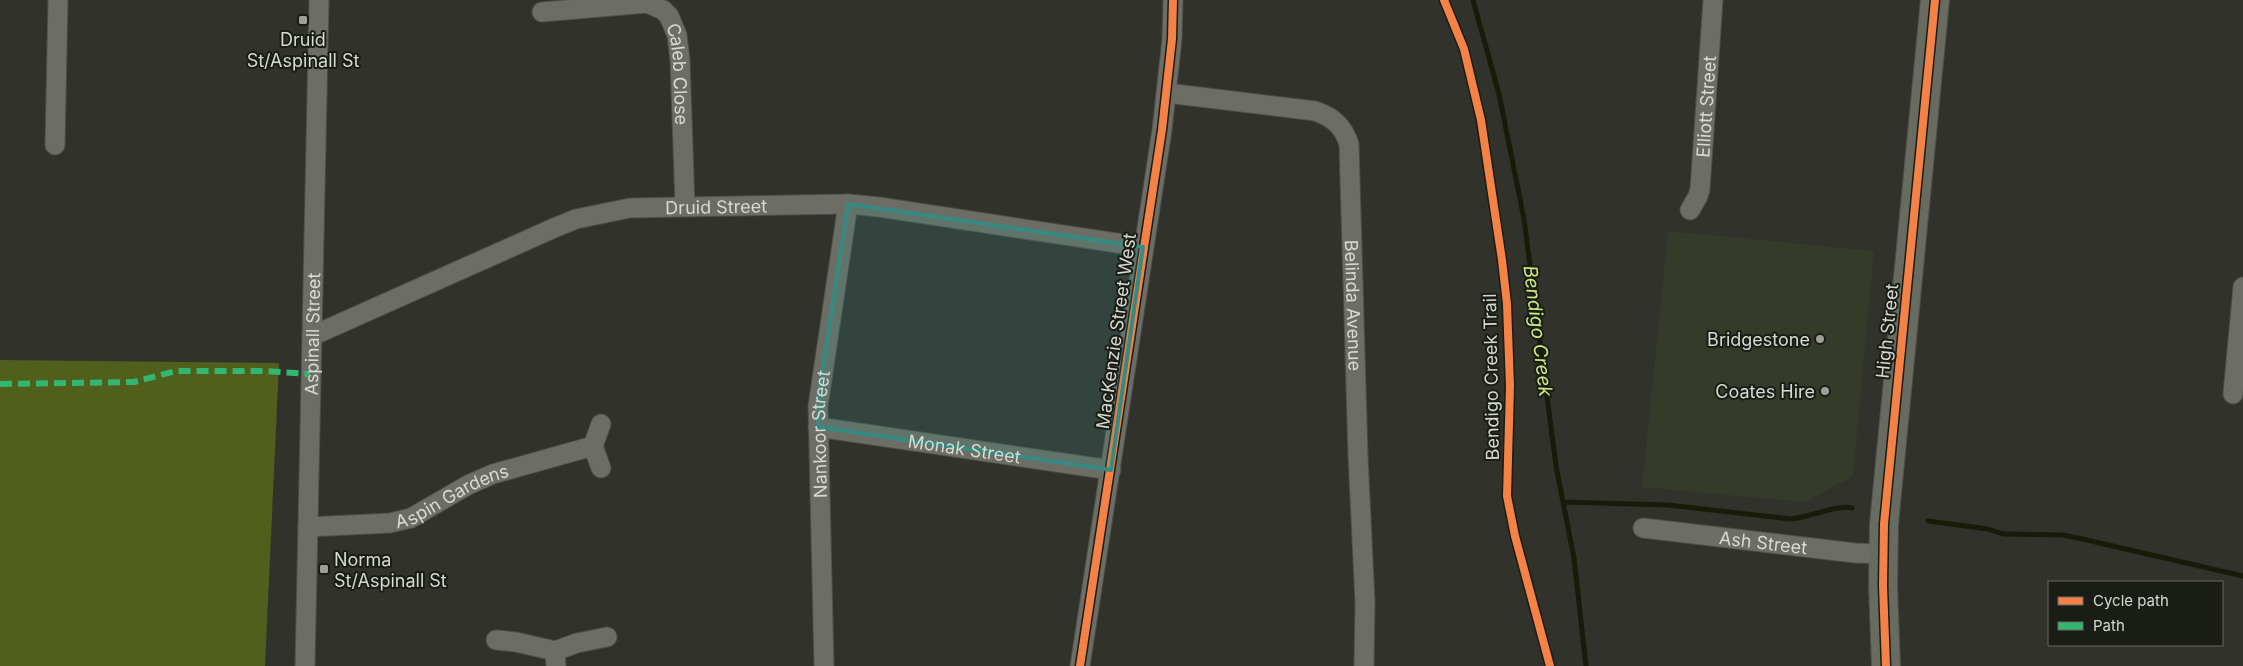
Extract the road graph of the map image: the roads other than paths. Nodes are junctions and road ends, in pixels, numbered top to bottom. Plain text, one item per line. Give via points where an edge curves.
1 (58, 0) edge
2 (319, 0) edge
3 (1173, 0) edge
4 (1713, 0) edge
5 (1935, 0) edge
6 (542, 12) dead end
7 (1166, 93) junction
8 (55, 145) dead end
9 (848, 204) junction
10 (685, 206) junction
11 (1690, 210) dead end
12 (1143, 247) junction
13 (2243, 287) edge
14 (2242, 309) edge
15 (312, 336) junction
16 (2233, 394) dead end
17 (601, 424) dead end
18 (818, 427) junction
19 (593, 446) junction
20 (601, 468) dead end
21 (1111, 470) junction
22 (308, 527) junction
23 (1643, 528) dead end
24 (1883, 554) junction
25 (607, 636) dead end
26 (496, 640) dead end
27 (555, 658) edge
28 (305, 666) edge
29 (824, 666) edge
30 (1080, 666) edge
31 (1364, 666) edge
32 (1886, 666) edge

1 - 8 street
2 - 15 street, Aspinall Street
3 - 7 street, MacKenzie Street West
4 - 11 street, Elliott Street via 1700,189
5 - 24 highway, High Street
6 - 10 street, Caleb Close via 647,3 669,16 676,28 680,60
7 - 12 street, MacKenzie Street West
7 - 31 street, Belinda Avenue via 1315,110 1334,119 1342,127 1349,144 1365,602
9 - 10 street, Druid Street
9 - 12 street, Druid Street
9 - 18 street, Nankoor Street via 820,386
10 - 15 street, Druid Street via 630,208 576,220
12 - 21 street, MacKenzie Street West
13 - 14 street
14 - 16 street
15 - 22 street, Aspinall Street
17 - 19 street
18 - 21 street, Monak Street
18 - 29 street, Nankoor Street
19 - 20 street
19 - 22 street, Aspin Gardens via 493,474 411,518 390,523
21 - 30 street, MacKenzie Street West
22 - 28 street, Aspinall Street
23 - 24 street, Ash Street
24 - 32 highway, High Street
25 - 27 street via 577,643
26 - 27 street via 516,642

